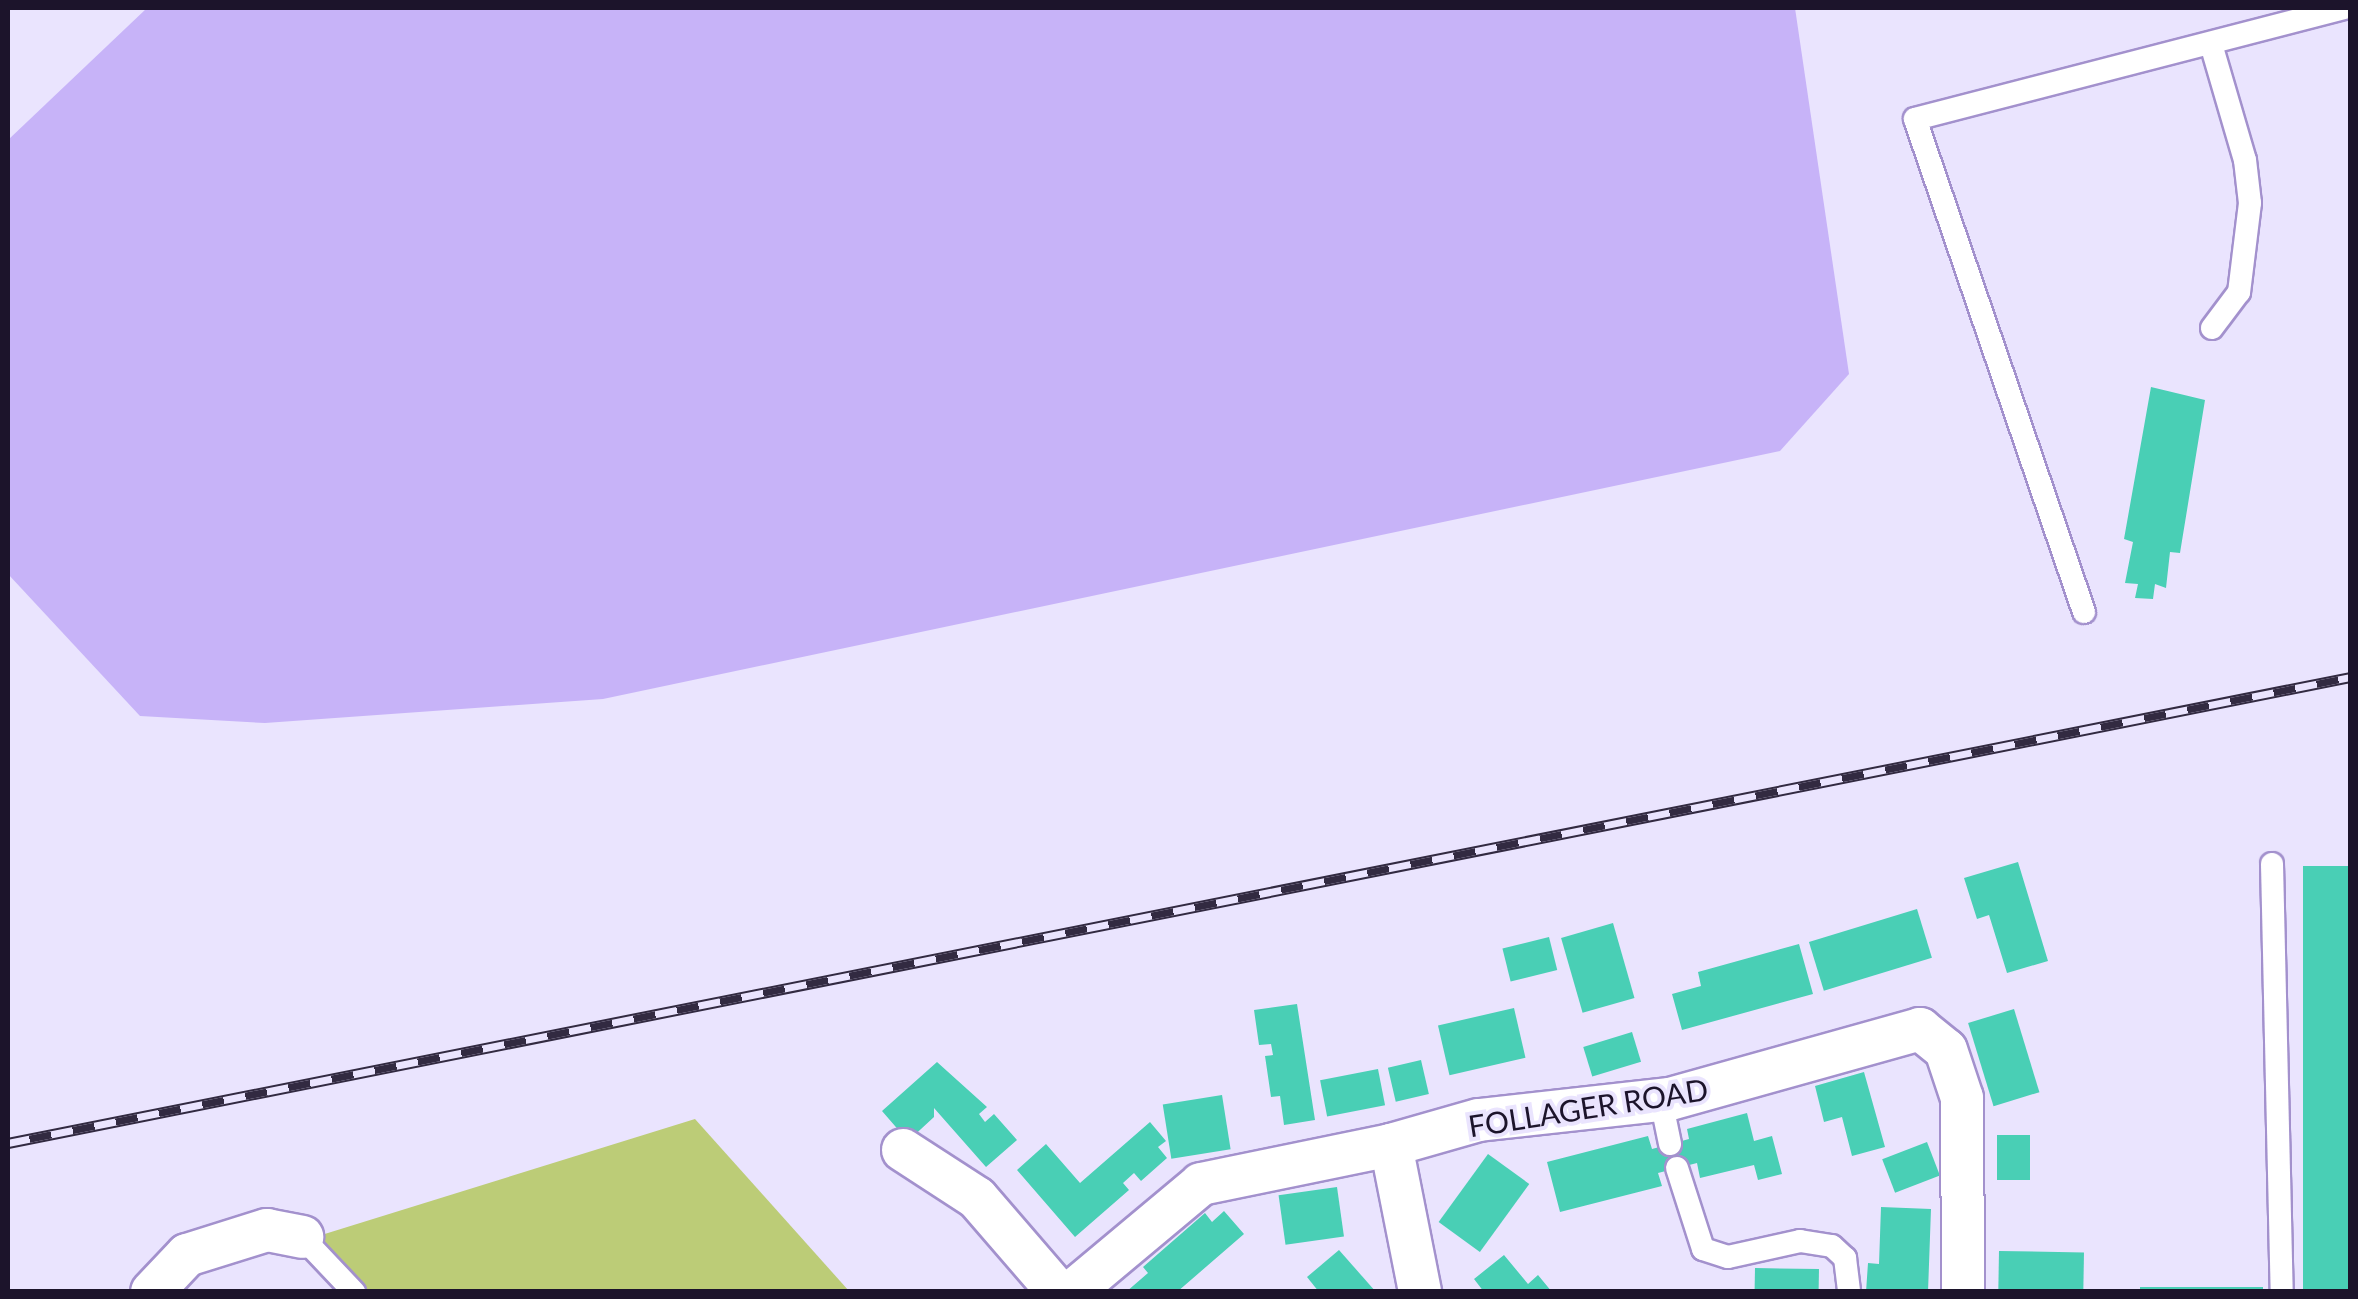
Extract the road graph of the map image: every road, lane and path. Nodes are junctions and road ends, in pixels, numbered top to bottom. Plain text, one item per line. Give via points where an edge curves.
1 (2344, 8) edge
2 (2211, 44) junction
3 (2212, 328) dead end
4 (2084, 612) dead end
5 (2272, 864) dead end
6 (1661, 1100) junction
7 (1670, 1144) dead end
8 (1391, 1145) junction
9 (903, 1150) dead end
10 (1676, 1168) dead end
11 (302, 1237) joint
12 (152, 1292) edge
13 (354, 1292) edge
14 (1058, 1292) edge
15 (1072, 1292) edge
16 (1420, 1292) edge
17 (1849, 1292) edge
18 (1963, 1292) edge
19 (2282, 1292) edge

1 - 2 lane
2 - 3 lane via 2242,147 2250,203 2238,292
2 - 4 lane via 1916,119
5 - 19 lane
6 - 7 lane
6 - 8 street, FOLLAGER ROAD via 1479,1120
6 - 18 street, FOLLAGER ROAD via 1910,1027 1931,1034 1946,1050 1962,1098
8 - 15 street, FOLLAGER ROAD via 1201,1184
8 - 16 street
9 - 14 street via 978,1198
10 - 17 lane via 1703,1249 1728,1257 1800,1241 1832,1246 1845,1258
11 - 12 street via 267,1230 187,1255
11 - 13 lane

